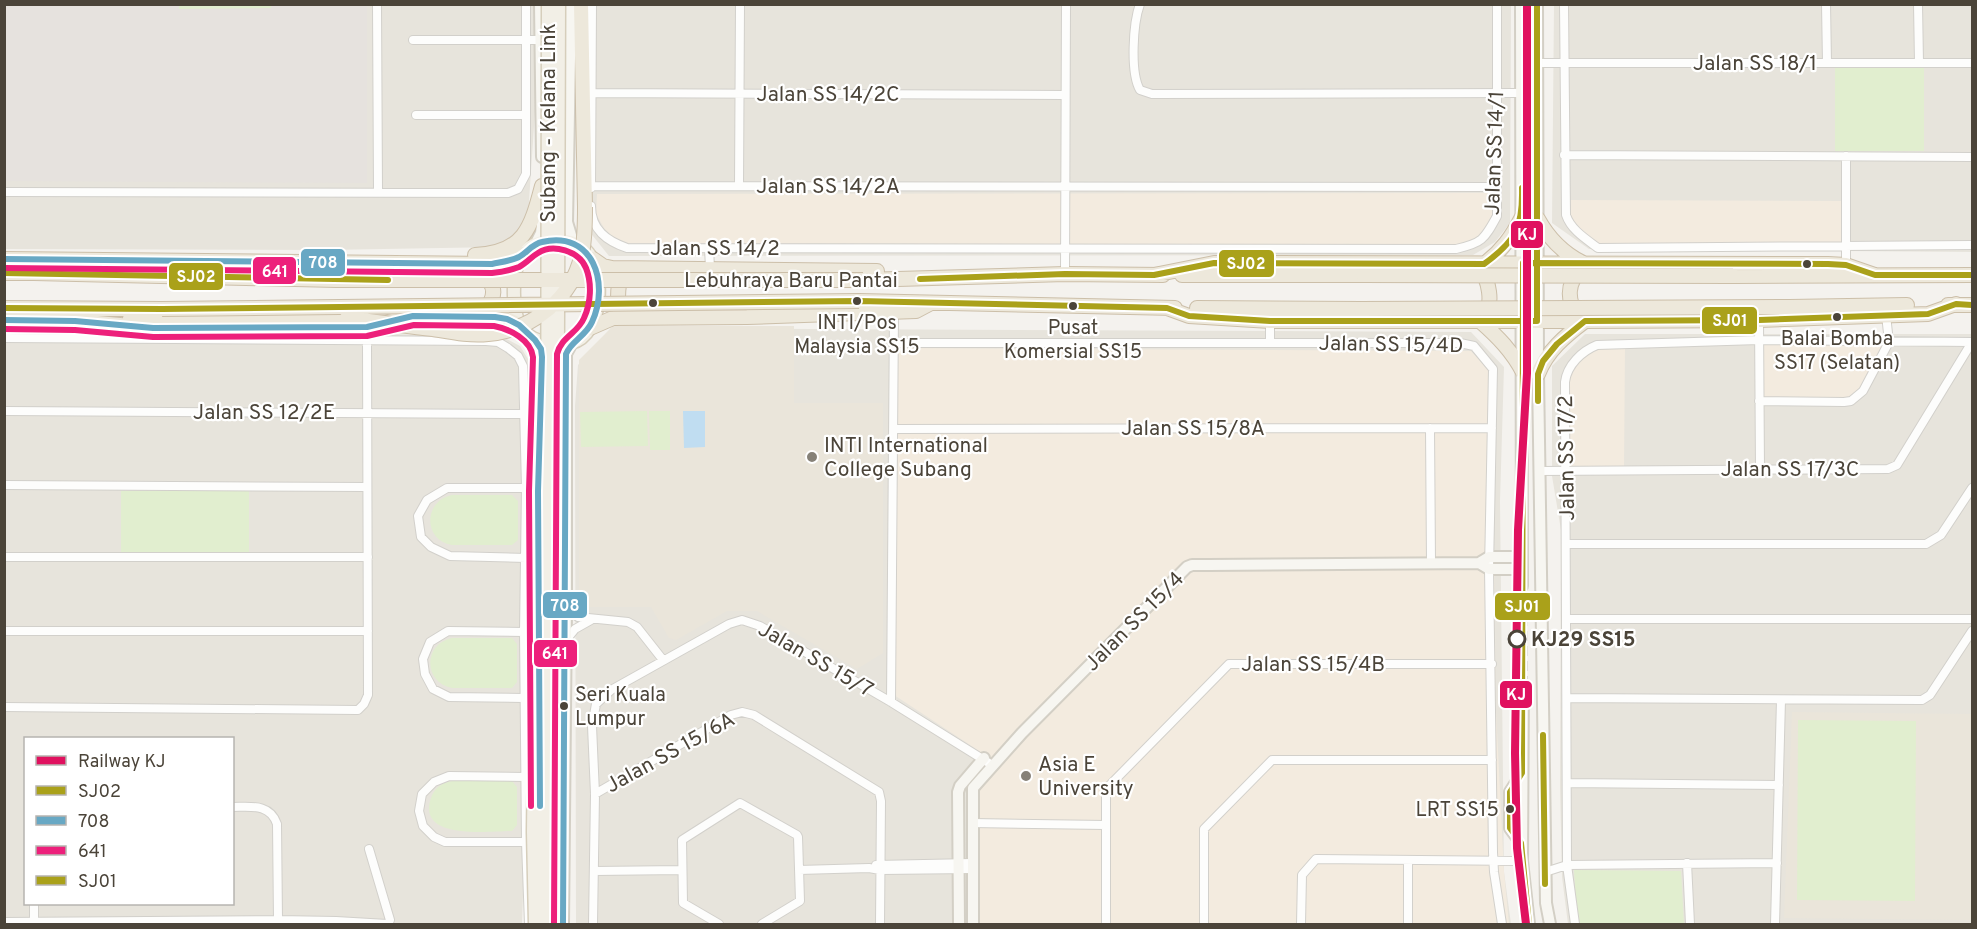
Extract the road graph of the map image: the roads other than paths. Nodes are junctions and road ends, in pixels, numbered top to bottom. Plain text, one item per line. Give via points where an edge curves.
1 (377, 4) edge
2 (526, 4) edge
3 (540, 4) edge
4 (548, 4) edge
5 (559, 4) edge
6 (571, 4) edge
7 (581, 4) edge
8 (592, 4) edge
9 (740, 4) edge
10 (1066, 4) edge
11 (1140, 4) edge
12 (1497, 4) edge
13 (1521, 4) edge
14 (1537, 4) edge
15 (1564, 4) edge
16 (1826, 4) edge
17 (1918, 4) edge
18 (413, 40) dead end
19 (526, 40) junction
20 (540, 40) junction
21 (1537, 63) junction
22 (1564, 63) junction
23 (1827, 63) junction
24 (1919, 63) junction
25 (1972, 63) edge
26 (591, 93) junction
27 (1520, 93) junction
28 (739, 94) junction
29 (1497, 94) junction
30 (1065, 95) junction
31 (416, 115) dead end
32 (526, 115) junction
33 (1564, 155) junction
34 (1846, 156) junction
35 (1972, 157) edge
36 (542, 186) junction
37 (591, 186) junction
38 (739, 186) junction
39 (1065, 186) junction
40 (1497, 187) junction
41 (4, 192) edge
42 (378, 192) junction
43 (1522, 217) junction
44 (1538, 219) junction
45 (573, 242) junction
46 (536, 243) junction
47 (1972, 245) edge
48 (1846, 246) junction
49 (709, 248) junction
50 (1065, 248) junction
51 (1368, 249) junction
52 (523, 254) junction
53 (4, 259) edge
54 (593, 259) junction
55 (438, 263) junction
56 (463, 263) junction
57 (1523, 263) junction
58 (1538, 263) junction
59 (1481, 264) junction
60 (1585, 264) junction
61 (1846, 265) junction
62 (622, 268) junction
63 (710, 268) junction
64 (1365, 269) junction
65 (4, 273) edge
66 (1065, 274) junction
67 (1875, 275) junction
68 (1972, 275) edge
69 (944, 279) junction
70 (933, 302) junction
71 (1956, 304) junction
72 (1972, 305) edge
73 (4, 308) edge
74 (1167, 308) junction
75 (894, 312) junction
76 (1886, 315) junction
77 (477, 316) junction
78 (624, 318) junction
79 (4, 320) edge
80 (1759, 320) junction
81 (75, 321) junction
82 (1270, 321) junction
83 (1480, 321) junction
84 (1530, 321) junction
85 (1585, 321) junction
86 (519, 325) junction
87 (590, 328) junction
88 (4, 338) edge
89 (535, 340) junction
90 (1759, 340) junction
91 (367, 341) junction
92 (894, 342) junction
93 (1270, 342) junction
94 (1889, 342) junction
95 (1972, 342) edge
96 (572, 343) junction
97 (1523, 372) junction
98 (1538, 374) junction
99 (1759, 401) junction
100 (4, 411) edge
101 (367, 413) junction
102 (524, 414) junction
103 (1430, 428) junction
104 (1492, 428) junction
105 (894, 429) junction
106 (539, 450) junction
107 (1760, 470) junction
108 (1539, 471) junction
109 (1565, 471) junction
110 (4, 485) edge
111 (367, 487) junction
112 (526, 488) junction
113 (1972, 489) edge
114 (1567, 544) junction
115 (4, 557) edge
116 (368, 557) junction
117 (1522, 557) junction
118 (526, 558) junction
119 (1431, 563) junction
120 (1486, 563) junction
121 (1522, 569) junction
122 (1522, 586) tunnel mouth
123 (566, 609) junction
124 (1566, 619) junction
125 (1972, 619) edge
126 (592, 620) junction
127 (4, 631) edge
128 (368, 631) junction
129 (1972, 631) edge
130 (524, 632) junction
131 (566, 641) junction
132 (663, 660) junction
133 (1491, 664) junction
134 (1523, 687) tunnel mouth
135 (524, 698) junction
136 (1567, 698) junction
137 (1781, 700) junction
138 (891, 702) junction
139 (4, 707) edge
140 (1492, 760) junction
141 (988, 761) junction
142 (526, 777) junction
143 (1567, 783) junction
144 (1779, 784) junction
145 (595, 794) junction
146 (234, 807) edge
147 (972, 824) junction
148 (526, 825) junction
149 (540, 825) junction
150 (1106, 825) junction
151 (526, 842) junction
152 (369, 849) dead end
153 (1408, 860) junction
154 (1494, 861) junction
155 (1522, 861) junction
156 (1687, 863) junction
157 (1777, 864) junction
158 (1567, 865) junction
159 (958, 866) junction
160 (972, 866) junction
161 (880, 867) junction
162 (682, 870) junction
163 (799, 870) junction
164 (594, 871) junction
165 (1545, 872) junction
166 (34, 905) edge
167 (278, 920) junction
168 (34, 921) junction
169 (4, 922) edge
170 (106, 923) edge
171 (390, 923) edge
172 (529, 924) edge
173 (535, 924) edge
174 (540, 924) edge
175 (546, 924) edge
176 (556, 924) edge
177 (563, 924) edge
178 (594, 924) edge
179 (720, 924) edge
180 (762, 924) edge
181 (880, 924) edge
182 (959, 924) edge
183 (973, 924) edge
184 (1106, 924) edge
185 (1204, 924) edge
186 (1301, 924) edge
187 (1408, 924) edge
188 (1502, 924) edge
189 (1529, 924) edge
190 (1550, 924) edge
191 (1575, 924) edge
192 (1690, 924) edge
193 (1775, 924) edge

1 - 42 street
2 - 19 street
3 - 20 main road
4 - 175 main road, Subang - Kelana Link, bridge
5 - 176 main road, Subang - Kelana Link, bridge
6 - 45 main road via 567,222
7 - 81 highway, bridge via 585,207 582,255 568,289 537,318 504,332 487,334 347,318 245,315
8 - 26 street, Jalan SS 14/2
9 - 28 street
10 - 30 street
11 - 29 street via 1135,16 1137,85 1152,94
12 - 29 street, Jalan SS 14/1
13 - 27 main road
14 - 21 main road
15 - 22 street
16 - 23 street
17 - 24 street
18 - 19 street
19 - 20 street
19 - 32 street
20 - 36 main road
21 - 22 street, Jalan SS 18/1
21 - 44 main road
22 - 23 street, Jalan SS 18/1
22 - 33 street
23 - 24 street, Jalan SS 18/1
24 - 25 street, Jalan SS 18/1
26 - 28 street, Jalan SS 14/2C
26 - 37 street, Jalan SS 14/2
27 - 29 street
27 - 43 main road
28 - 30 street, Jalan SS 14/2C
28 - 38 street
29 - 40 street, Jalan SS 14/1
30 - 39 street
31 - 32 street
32 - 42 street via 525,174 518,189 498,194
33 - 34 street
33 - 48 street via 1568,221 1598,248
34 - 35 street
34 - 48 street
36 - 46 main road via 543,223
36 - 55 highway via 533,218 514,244 493,254 460,256
37 - 38 street, Jalan SS 14/2A
37 - 49 street, Jalan SS 14/2 via 591,214 599,232 610,242 627,248
38 - 39 street, Jalan SS 14/2A
39 - 40 street, Jalan SS 14/2A
39 - 50 street
40 - 51 street, Jalan SS 14/1 via 1497,216 1489,232 1476,244 1456,249
41 - 42 street
43 - 57 main road
43 - 59 highway via 1499,253
44 - 58 main road
44 - 60 highway via 1555,243
45 - 46 main road
45 - 54 main road
46 - 52 main road
47 - 48 street
48 - 61 street
49 - 50 street, Jalan SS 14/2
49 - 63 street
50 - 51 street, Jalan SS 14/1
50 - 66 street
51 - 64 street
52 - 56 highway via 507,262
52 - 86 main road via 514,279
53 - 55 highway
54 - 62 highway via 603,266
54 - 87 main road via 598,301
55 - 56 highway
56 - 77 highway via 487,277 492,285 491,302
57 - 58 highway
57 - 59 highway
57 - 84 main road
58 - 60 highway
58 - 84 main road
59 - 64 highway
59 - 83 highway via 1489,300 1486,316
60 - 61 highway
60 - 85 highway via 1571,285 1570,305
61 - 67 highway
62 - 63 highway
62 - 78 highway via 618,303
63 - 69 highway via 920,272
64 - 66 highway, Lebuhraya Baru Pantai
64 - 67 highway, Lebuhraya Baru Pantai, bridge
65 - 69 highway, Lebuhraya Baru Pantai, bridge via 336,280
66 - 69 highway, Lebuhraya Baru Pantai
67 - 68 highway, Lebuhraya Baru Pantai
70 - 73 highway, Lebuhraya Baru Pantai, bridge
70 - 74 highway, Lebuhraya Baru Pantai
70 - 75 highway via 916,311
71 - 72 highway, Lebuhraya Baru Pantai
71 - 74 highway, Lebuhraya Baru Pantai, bridge
71 - 76 highway via 1928,314
74 - 82 highway via 1189,316
75 - 78 highway
75 - 92 street
76 - 80 highway
76 - 94 street
77 - 81 highway via 413,316 367,327 153,328
77 - 86 highway
78 - 87 highway via 613,318
79 - 81 highway
80 - 85 highway
80 - 90 street
82 - 83 highway
82 - 93 street
83 - 84 highway
83 - 97 highway via 1504,342
84 - 85 highway
84 - 97 main road
84 - 98 main road
85 - 98 highway via 1553,348
86 - 89 main road
87 - 96 main road
88 - 91 street
89 - 96 main road
89 - 106 main road via 542,357
90 - 94 street, Jalan SS 17/2
90 - 99 street
90 - 109 street, Jalan SS 17/2 via 1598,345 1587,349 1566,375
91 - 101 street
91 - 102 street via 498,342 518,356 523,366
92 - 93 street, Jalan SS 15/4D
92 - 105 street
93 - 104 street, Jalan SS 15/4D via 1473,346 1493,369
94 - 95 street, Jalan SS 17/2
94 - 99 street via 1863,392 1851,401
95 - 107 street, Jalan SS 17/3C via 1897,465 1888,469
96 - 123 main road via 566,354
97 - 117 main road
98 - 108 main road
99 - 107 street
100 - 101 street, Jalan SS 12/2E
101 - 102 street, Jalan SS 12/2E
101 - 111 street
102 - 112 street
103 - 104 street, Jalan SS 15/8A
103 - 105 street, Jalan SS 15/8A
103 - 119 street
104 - 120 street, Jalan SS 15/4D
105 - 138 street
106 - 149 main road
106 - 173 main road, bridge via 535,489
107 - 109 street, Jalan SS 17/3C
108 - 109 street, Jalan SS 17/3C
108 - 165 main road
109 - 114 street, Jalan SS 17/2
110 - 111 street
111 - 116 street
112 - 118 street
112 - 118 street via 447,488 427,500 418,516 421,537 430,547 450,556
113 - 114 street via 1941,535 1926,544
114 - 124 street, Jalan SS 17/2
115 - 116 street
116 - 128 street
117 - 120 main road, Jalan SS 15/4
117 - 121 main road
118 - 130 street
119 - 120 main road, Jalan SS 15/4
119 - 141 main road, Jalan SS 15/4 via 1187,567
120 - 121 main road, Jalan SS 15/4
120 - 133 street, Jalan SS 15/4D
121 - 122 main road
123 - 126 street
123 - 131 main road
124 - 125 street
124 - 136 street, Jalan SS 17/2
126 - 131 street via 575,629
126 - 132 street via 628,622 637,627
127 - 128 street
128 - 139 street via 368,695 358,710
129 - 137 street via 1930,695 1922,700
130 - 135 street
130 - 135 street via 448,630 430,642 423,659 433,689 449,697
131 - 177 main road
132 - 138 street, Jalan SS 15/7 via 742,620 760,626
132 - 145 street, Jalan SS 15/7 via 611,690 596,704 592,726
133 - 140 street, Jalan SS 15/4D
133 - 150 street, Jalan SS 15/4B via 1229,664 1106,789
134 - 155 main road via 1522,773 1510,792 1510,828 1521,843
135 - 142 street
136 - 137 street
136 - 143 street, Jalan SS 17/2
137 - 144 street
138 - 141 street, Jalan SS 15/7
140 - 154 street, Jalan SS 15/4D
140 - 185 street via 1272,760 1204,829
141 - 147 main road, Jalan SS 15/4 via 973,788
141 - 159 main road, Jalan SS 15/4 via 958,792
142 - 148 street
142 - 151 street via 449,776 434,782 422,794 419,811 423,826 445,842
143 - 144 street
143 - 158 street, Jalan SS 17/2
144 - 157 street
145 - 161 street, Jalan SS 15/6A via 742,711 879,792
145 - 164 street, Jalan SS 15/7
146 - 167 street via 263,808 275,817
147 - 150 street
147 - 160 main road, Jalan SS 15/4
148 - 149 street
148 - 151 street
149 - 174 main road
150 - 184 street, Jalan SS 15/4B
151 - 172 street
152 - 171 street
153 - 154 street
153 - 186 street via 1316,859 1302,875
153 - 187 street
154 - 155 street
154 - 188 street, Jalan SS 15/4D
155 - 189 main road
156 - 157 street
156 - 158 street
156 - 192 street
157 - 193 street
158 - 165 street
158 - 191 street, Jalan SS 17/2
159 - 160 street
159 - 161 street
159 - 182 main road, Jalan SS 15/4
160 - 183 main road, Jalan SS 15/4
161 - 163 street
161 - 181 street, Jalan SS 15/6A
162 - 163 street via 682,838 740,803 797,835
162 - 164 street
162 - 179 street via 683,903
163 - 180 street via 800,901
164 - 178 street
165 - 190 main road
166 - 168 street
167 - 170 street
167 - 171 street via 356,918
168 - 169 street
168 - 170 street

